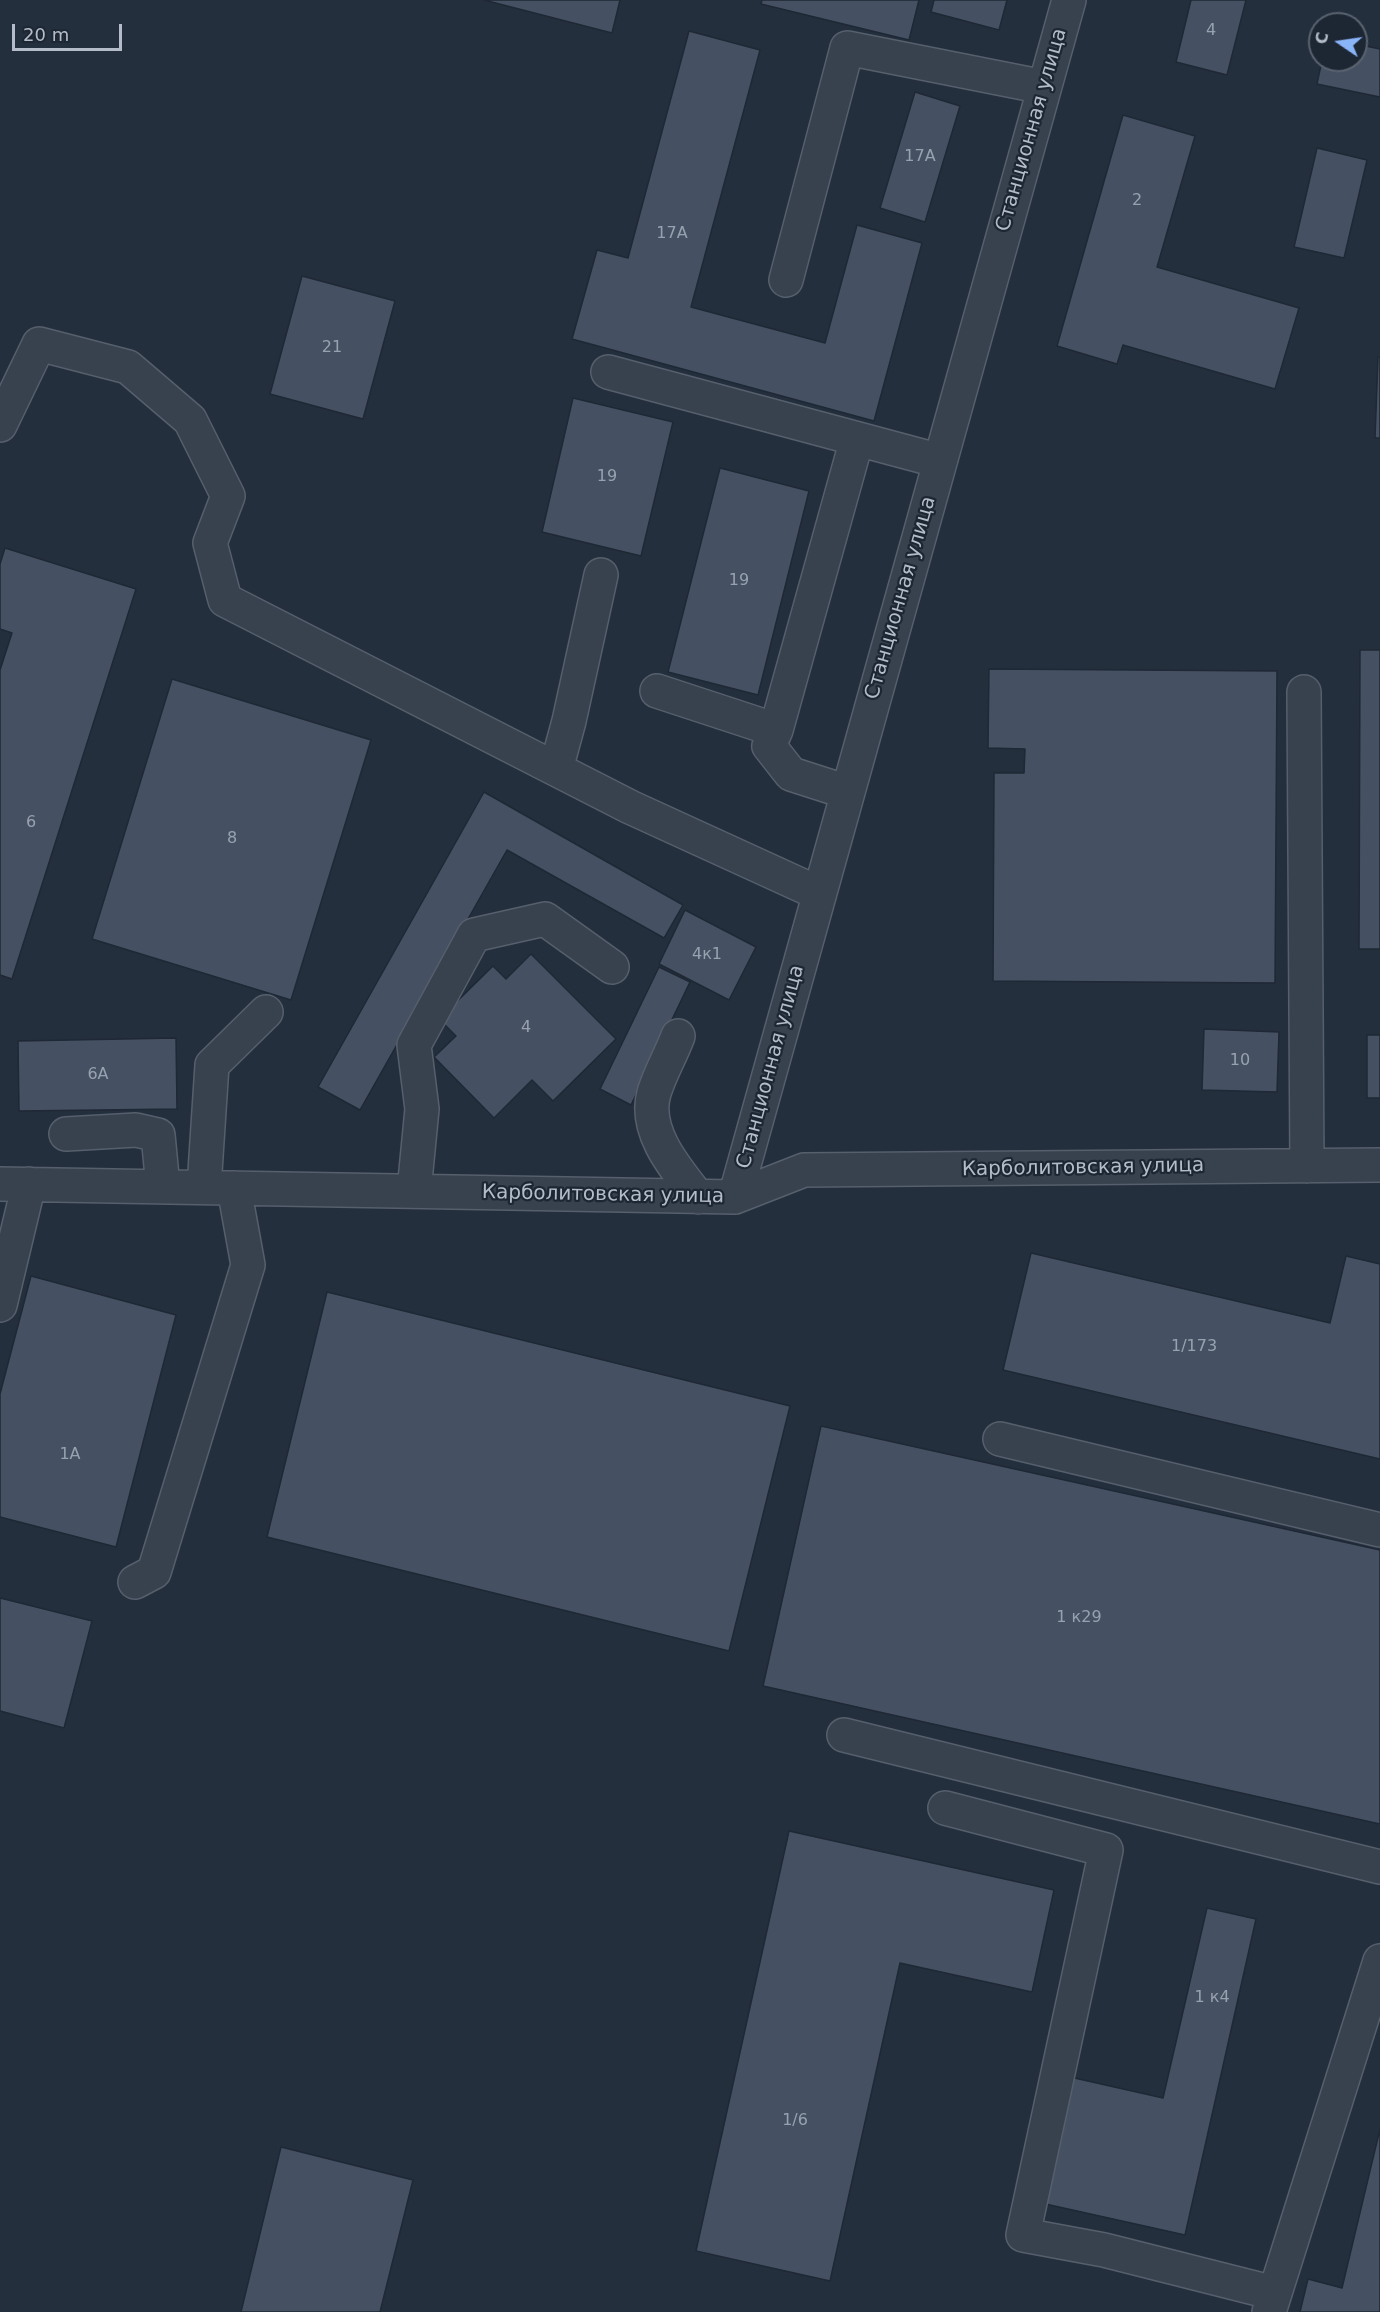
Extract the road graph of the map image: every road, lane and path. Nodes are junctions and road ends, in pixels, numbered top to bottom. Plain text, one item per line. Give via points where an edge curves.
1 (1069, 0) edge
2 (1044, 87) junction
3 (786, 280) dead end
4 (608, 372) dead end
5 (0, 425) edge
6 (857, 439) junction
7 (940, 461) junction
8 (601, 574) dead end
9 (657, 692) dead end
10 (1304, 692) dead end
11 (776, 730) junction
12 (556, 769) junction
13 (846, 792) junction
14 (818, 893) junction
15 (612, 967) dead end
16 (266, 1012) dead end
17 (678, 1036) dead end
18 (66, 1134) dead end
19 (1380, 1165) edge
20 (1307, 1166) junction
21 (14, 1184) edge
22 (163, 1187) junction
23 (219, 1188) junction
24 (414, 1191) junction
25 (698, 1197) junction
26 (735, 1197) junction
27 (0, 1305) edge
28 (1000, 1439) dead end
29 (1380, 1530) edge
30 (135, 1582) dead end
31 (844, 1735) dead end
32 (945, 1808) dead end
33 (1380, 1867) edge
34 (1380, 1961) edge
35 (1272, 2302) edge

1 - 2 street, Станционная улица
2 - 3 street via 847,48
2 - 7 street, Станционная улица
4 - 6 street
5 - 12 street via 39,344 128,367 190,420 228,496 210,543 225,600
6 - 7 street
6 - 11 street
7 - 13 street, Станционная улица
8 - 12 street
9 - 11 street
10 - 20 street
11 - 13 street via 769,746 791,774
12 - 14 street
13 - 14 street, Станционная улица
14 - 26 street, Станционная улица
15 - 24 street via 545,919 474,935 414,1045 422,1109
16 - 23 street via 212,1065
17 - 25 street via 654,1094 653,1124 672,1164
18 - 22 street via 136,1130 158,1135
19 - 20 street, Карболитовская улица
20 - 26 street, Карболитовская улица via 804,1170
21 - 22 street, Карболитовская улица
21 - 27 street
22 - 23 street, Карболитовская улица
23 - 24 street, Карболитовская улица
23 - 30 street via 248,1265 154,1572
24 - 25 street, Карболитовская улица
25 - 26 street, Карболитовская улица
28 - 29 street
31 - 33 street
32 - 35 street via 1106,1850 1023,2235 1104,2250
34 - 35 street

